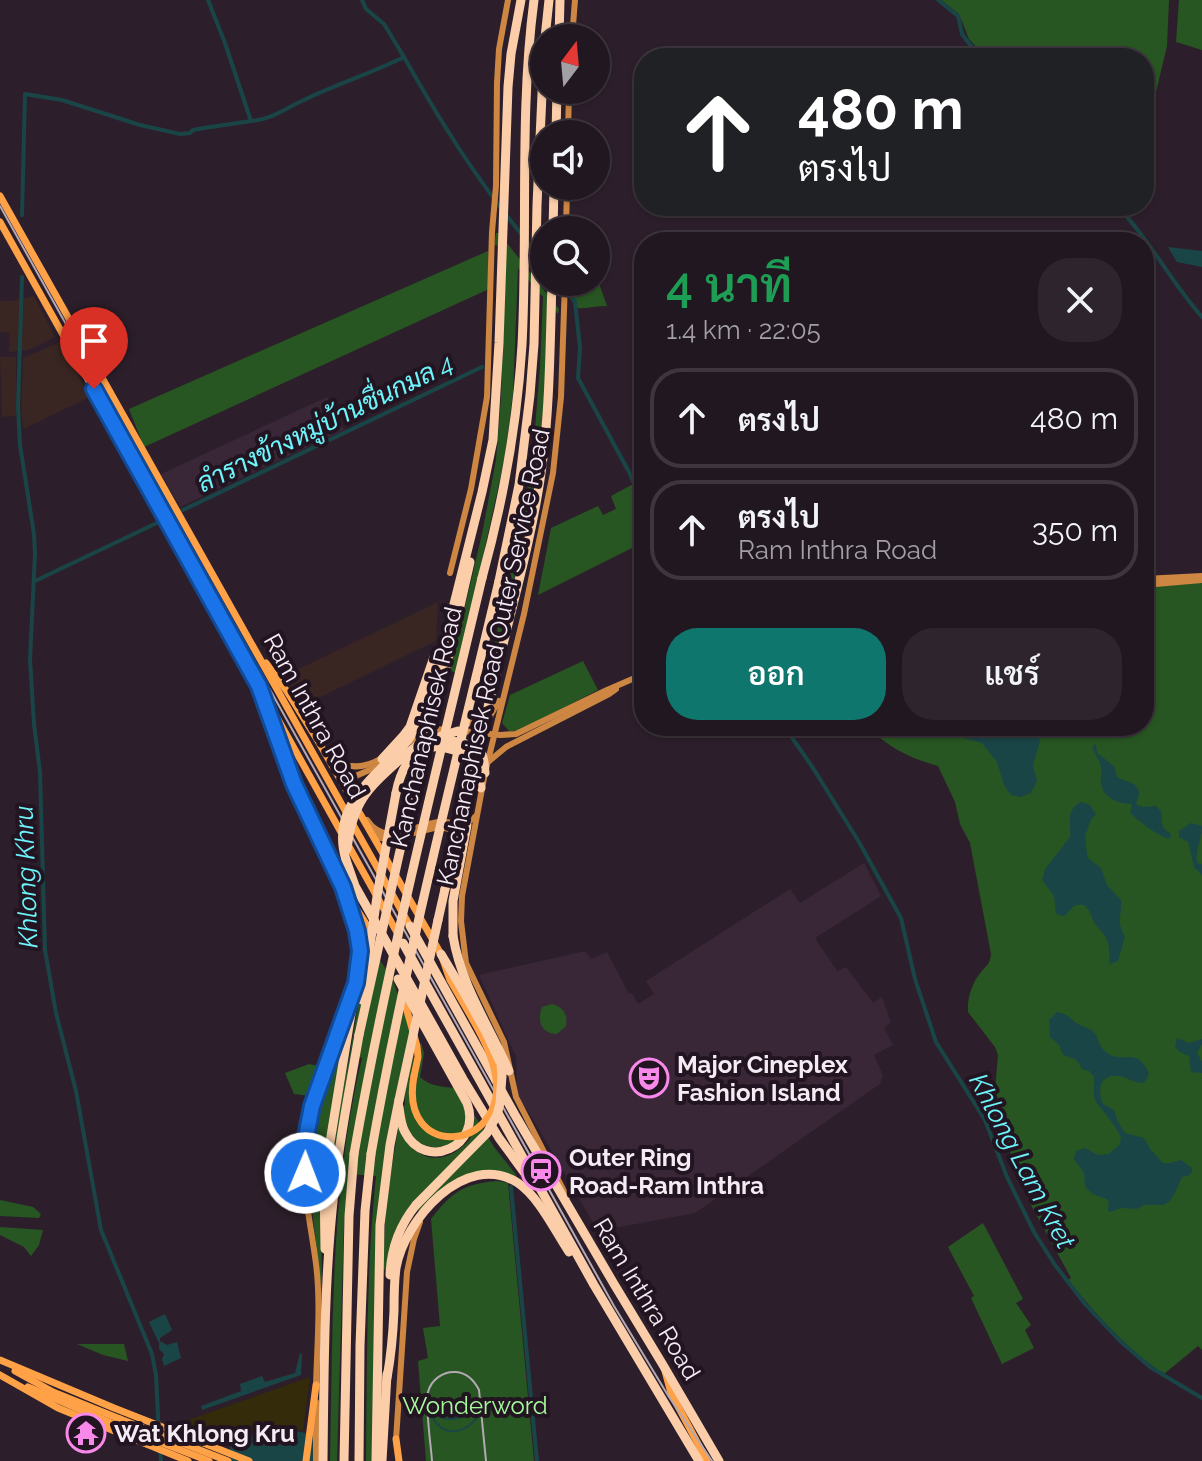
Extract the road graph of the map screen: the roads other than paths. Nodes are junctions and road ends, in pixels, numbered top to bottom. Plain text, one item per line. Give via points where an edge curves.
1 (508, 0) edge
2 (521, 0) edge
3 (534, 0) edge
4 (549, 0) edge
5 (560, 0) edge
6 (575, 0) edge
7 (546, 24) edge
8 (559, 24) edge
9 (573, 24) edge
10 (542, 104) edge
11 (0, 196) edge
12 (0, 222) edge
13 (551, 296) edge
14 (565, 296) edge
15 (482, 492) junction
16 (450, 573) dead end
17 (1202, 578) edge
18 (1154, 581) edge
19 (457, 589) junction
20 (252, 646) junction
21 (634, 679) edge
22 (259, 686) junction
23 (619, 686) junction
24 (503, 694) junction
25 (431, 703) junction
26 (498, 704) junction
27 (498, 722) junction
28 (457, 731) junction
29 (494, 735) junction
30 (510, 736) junction
31 (318, 741) junction
32 (424, 741) junction
33 (401, 752) junction
34 (382, 759) junction
35 (488, 762) junction
36 (485, 773) junction
37 (473, 774) junction
38 (481, 788) junction
39 (476, 816) junction
40 (367, 827) junction
41 (469, 855) junction
42 (346, 860) junction
43 (343, 887) junction
44 (410, 926) joint
45 (403, 943) joint
46 (441, 954) junction
47 (398, 979) junction
48 (356, 983) junction
49 (359, 1035) junction
50 (336, 1041) junction
51 (347, 1045) junction
52 (509, 1071) junction
53 (398, 1102) junction
54 (547, 1201) junction
55 (570, 1208) junction
56 (428, 1209) junction
57 (594, 1285) junction
58 (328, 1292) junction
59 (0, 1361) edge
60 (663, 1365) junction
61 (0, 1374) edge
62 (387, 1378) junction
63 (316, 1385) joint
64 (119, 1422) junction
65 (317, 1429) junction
66 (396, 1439) joint
67 (212, 1447) junction
68 (703, 1458) edge
69 (310, 1460) edge
70 (188, 1461) edge
71 (199, 1461) edge
72 (209, 1461) edge
73 (228, 1461) edge
74 (249, 1461) edge
75 (323, 1461) edge
76 (344, 1461) edge
77 (359, 1461) edge
78 (379, 1461) edge
79 (397, 1461) edge
80 (719, 1461) edge

1 - 16 main road via 497,83 487,397
2 - 15 highway via 508,87 495,415
3 - 76 highway, Kanchanaphisek Road, bridge via 521,359 512,441 394,951 354,1154
4 - 7 highway
5 - 8 highway
6 - 9 main road
10 - 77 highway, Kanchanaphisek Road, bridge via 534,344 515,507 410,960 371,1154 363,1256
11 - 20 main road, Ram Inthra Road
12 - 22 main road, Ram Inthra Road
13 - 37 highway, bridge via 541,468
14 - 24 main road, Kanchanaphisek Road Outer Service Road via 553,473
15 - 19 highway
15 - 25 highway via 447,663
17 - 18 main road
19 - 25 highway
19 - 34 highway via 415,716
20 - 31 main road
20 - 44 main road, Ram Inthra Road
21 - 23 main road
22 - 43 main road via 294,784
22 - 45 main road, Ram Inthra Road
23 - 30 main road
23 - 35 main road
24 - 26 main road
24 - 27 main road, Kanchanaphisek Road Outer Service Road
25 - 42 highway, bridge via 409,739 353,800 343,828
25 - 49 highway, bridge
26 - 28 main road via 490,716
26 - 28 main road via 488,725
27 - 29 main road, Kanchanaphisek Road Outer Service Road
27 - 30 main road
28 - 29 main road
28 - 32 highway
28 - 33 main road via 440,728 423,734
29 - 30 main road
29 - 35 main road, Kanchanaphisek Road Outer Service Road
31 - 34 main road via 347,766
31 - 40 main road
32 - 33 highway
32 - 36 highway via 439,739 481,751
33 - 34 main road
33 - 39 main road via 349,781 369,824 393,834 438,822 466,824
33 - 42 highway, bridge via 360,802
35 - 36 main road, Kanchanaphisek Road Outer Service Road
36 - 38 main road, Kanchanaphisek Road Outer Service Road
37 - 52 highway, bridge via 453,901 453,936 469,991
37 - 53 highway, bridge
38 - 39 main road, Kanchanaphisek Road Outer Service Road
38 - 49 highway, bridge via 468,758 438,746 413,755 400,773
39 - 41 main road, Kanchanaphisek Road Outer Service Road
40 - 41 main road via 389,839 438,827 459,830 468,836
40 - 46 main road
41 - 52 main road, Kanchanaphisek Road Outer Service Road via 461,910 464,956 504,1042
42 - 54 highway via 355,886 463,1079
43 - 47 main road
43 - 48 main road via 359,941
44 - 55 highway, Ram Inthra Road
45 - 54 highway, Ram Inthra Road
46 - 47 main road, bridge via 489,1051 496,1077 492,1109 465,1136 439,1136 418,1118 412,1088 417,1046
46 - 62 highway, bridge via 501,1064 500,1103 487,1133 416,1205 397,1235 391,1256
47 - 53 highway via 467,1103 468,1131 448,1150 427,1151 406,1135
48 - 50 main road
48 - 51 highway
49 - 58 highway via 334,1192
50 - 51 highway
50 - 63 main road via 305,1142 317,1282
51 - 58 highway via 324,1179
52 - 55 main road, Kanchanaphisek Road Outer Service Road via 520,1107
53 - 78 highway via 380,1225
54 - 57 highway, Ram Inthra Road
55 - 60 highway, Ram Inthra Road
56 - 57 highway via 468,1177 515,1181 536,1202
56 - 62 highway via 412,1226 396,1270
56 - 66 main road via 407,1272
57 - 68 highway, Ram Inthra Road
58 - 65 highway
59 - 64 main road
59 - 67 main road
60 - 68 main road
60 - 80 highway, Ram Inthra Road
61 - 64 main road
61 - 70 main road via 58,1408
62 - 78 highway
63 - 65 main road
64 - 72 main road, bridge
64 - 73 main road, bridge
65 - 69 main road
65 - 75 highway
66 - 79 main road
67 - 71 main road via 200,1450
67 - 74 main road

